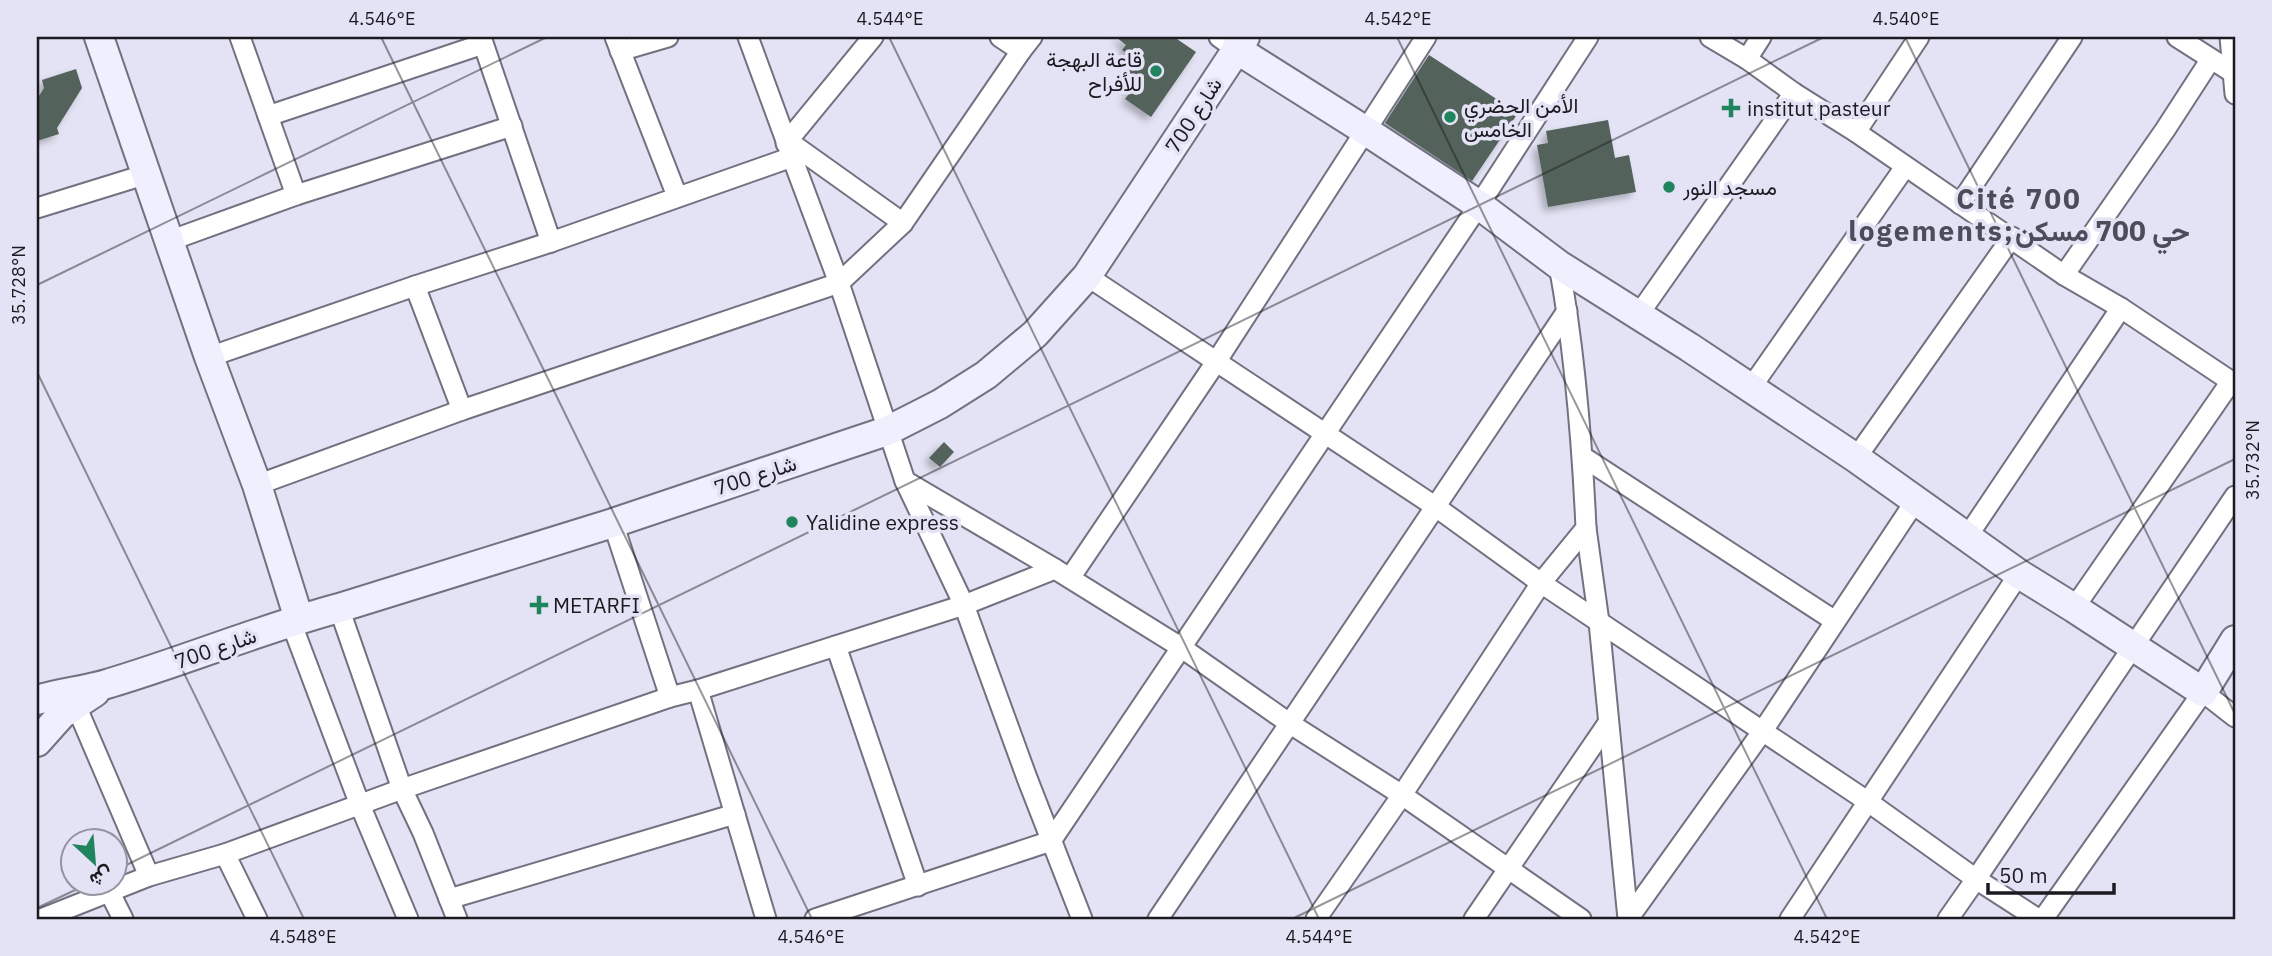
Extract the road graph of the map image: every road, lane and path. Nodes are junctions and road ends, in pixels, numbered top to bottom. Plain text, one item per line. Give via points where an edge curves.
1 (99, 37) edge
2 (668, 37) edge
3 (748, 37) edge
4 (873, 37) edge
5 (1000, 37) edge
6 (1426, 37) edge
7 (1588, 37) edge
8 (1710, 37) edge
9 (1760, 37) edge
10 (1919, 37) edge
11 (2072, 37) edge
12 (2177, 37) edge
13 (2230, 37) edge
14 (246, 39) edge
15 (482, 40) edge
16 (1233, 41) edge
17 (617, 44) edge
18 (1026, 44) edge
19 (1747, 59) junction
20 (2211, 60) junction
21 (2234, 73) edge
22 (1794, 93) junction
23 (2235, 94) edge
24 (268, 116) junction
25 (512, 126) junction
26 (1366, 131) junction
27 (1856, 132) junction
28 (789, 147) junction
29 (1905, 167) junction
30 (147, 174) junction
31 (296, 195) junction
32 (677, 196) junction
33 (1960, 204) junction
34 (1479, 205) junction
35 (37, 208) edge
36 (903, 223) junction
37 (2012, 237) junction
38 (169, 241) junction
39 (551, 242) junction
40 (1559, 265) junction
41 (2064, 275) junction
42 (1087, 276) junction
43 (839, 283) junction
44 (415, 286) junction
45 (2121, 308) junction
46 (1567, 312) junction
47 (1639, 314) junction
48 (209, 357) junction
49 (1216, 362) junction
50 (2233, 384) edge
51 (1750, 389) junction
52 (462, 410) junction
53 (887, 430) junction
54 (1325, 435) junction
55 (1583, 457) junction
56 (1856, 458) junction
57 (905, 481) junction
58 (257, 485) junction
59 (2235, 496) edge
60 (1916, 500) junction
61 (1436, 506) junction
62 (613, 523) junction
63 (1586, 528) junction
64 (1967, 537) junction
65 (1062, 573) junction
66 (2019, 574) junction
67 (1541, 583) junction
68 (964, 605) junction
69 (339, 608) junction
70 (2074, 608) junction
71 (295, 620) junction
72 (1835, 621) junction
73 (1599, 622) junction
74 (2235, 640) edge
75 (836, 646) junction
76 (2133, 647) junction
77 (1182, 648) junction
78 (37, 689) edge
79 (698, 690) junction
80 (2203, 692) junction
81 (670, 697) junction
82 (73, 698) junction
83 (37, 700) edge
84 (2235, 717) edge
85 (1289, 723) junction
86 (1608, 723) junction
87 (1762, 732) junction
88 (37, 743) edge
89 (402, 789) junction
90 (1402, 795) junction
91 (1867, 801) junction
92 (360, 806) junction
93 (735, 814) junction
94 (1051, 841) junction
95 (225, 855) junction
96 (1507, 870) junction
97 (149, 876) junction
98 (1976, 879) junction
99 (130, 884) edge
100 (918, 887) junction
101 (99, 897) edge
102 (112, 897) edge
103 (449, 899) junction
104 (41, 919) edge
105 (123, 919) edge
106 (257, 919) edge
107 (408, 919) edge
108 (457, 919) edge
109 (766, 919) edge
110 (816, 919) edge
111 (1082, 919) edge
112 (1158, 919) edge
113 (1316, 919) edge
114 (1474, 919) edge
115 (1581, 919) edge
116 (1628, 919) edge
117 (1790, 919) edge
118 (1948, 919) edge
119 (2038, 919) edge
120 (2043, 919) edge

1 - 30 street
2 - 17 street
3 - 28 street
4 - 28 street
5 - 18 street
6 - 26 street
7 - 34 street
8 - 19 street
9 - 19 street
10 - 27 street
11 - 33 street
12 - 20 street
13 - 21 street
14 - 24 street
15 - 24 street
15 - 25 street
16 - 26 street
16 - 42 street, شارع 700
17 - 32 street
18 - 36 street
19 - 22 street
20 - 21 street
20 - 41 street
21 - 23 street
22 - 27 street
22 - 47 street
24 - 31 street
25 - 31 street
25 - 39 street
26 - 34 street
26 - 49 street
27 - 29 street
28 - 32 street
28 - 36 street
28 - 43 street
29 - 33 street
29 - 51 street
30 - 35 street
30 - 38 street
31 - 38 street
32 - 39 street
33 - 37 street
34 - 40 street
34 - 54 street
36 - 43 street
37 - 41 street
37 - 56 street
38 - 48 street
39 - 44 street
40 - 46 street
40 - 47 street
41 - 45 street
42 - 49 street
42 - 53 street, شارع 700 via 1035,334 986,375
43 - 52 street
43 - 53 street
44 - 48 street
44 - 52 street
45 - 50 street
45 - 64 street
46 - 55 street
46 - 61 street
47 - 51 street
48 - 58 street
49 - 54 street
49 - 65 street
50 - 70 street
51 - 56 street
52 - 58 street
53 - 57 street
53 - 62 street, شارع 700
54 - 61 street
54 - 77 street
55 - 63 street
55 - 72 street
56 - 60 street
57 - 65 street
57 - 68 street
58 - 71 street
59 - 76 street
60 - 64 street
60 - 72 street
61 - 67 street
61 - 85 street
62 - 69 street, شارع 700
62 - 81 street
63 - 67 street
63 - 73 street
64 - 66 street
65 - 68 street
65 - 77 street
66 - 70 street
66 - 91 street
67 - 73 street
67 - 90 street
68 - 75 street
68 - 94 street
69 - 71 street, شارع 700
69 - 89 street
70 - 76 street
71 - 82 street, شارع 700
71 - 92 street
72 - 87 street
73 - 86 street
73 - 87 street
74 - 80 street
75 - 79 street
75 - 100 street
76 - 80 street
76 - 98 street
77 - 85 street
77 - 94 street
78 - 82 street
79 - 81 street
79 - 93 street
80 - 84 street
80 - 120 street
81 - 89 street
82 - 83 street
82 - 88 street
82 - 97 street
85 - 90 street
85 - 112 street
86 - 96 street
86 - 116 street
87 - 91 street
87 - 116 street
89 - 92 street
89 - 103 street
90 - 96 street
90 - 113 street
91 - 98 street
91 - 117 street
92 - 95 street
92 - 107 street
93 - 103 street
93 - 109 street
94 - 100 street
94 - 111 street
95 - 97 street
95 - 106 street
96 - 114 street
96 - 115 street
97 - 99 street
98 - 118 street
98 - 119 street
100 - 110 street
101 - 104 street
102 - 105 street
103 - 108 street

